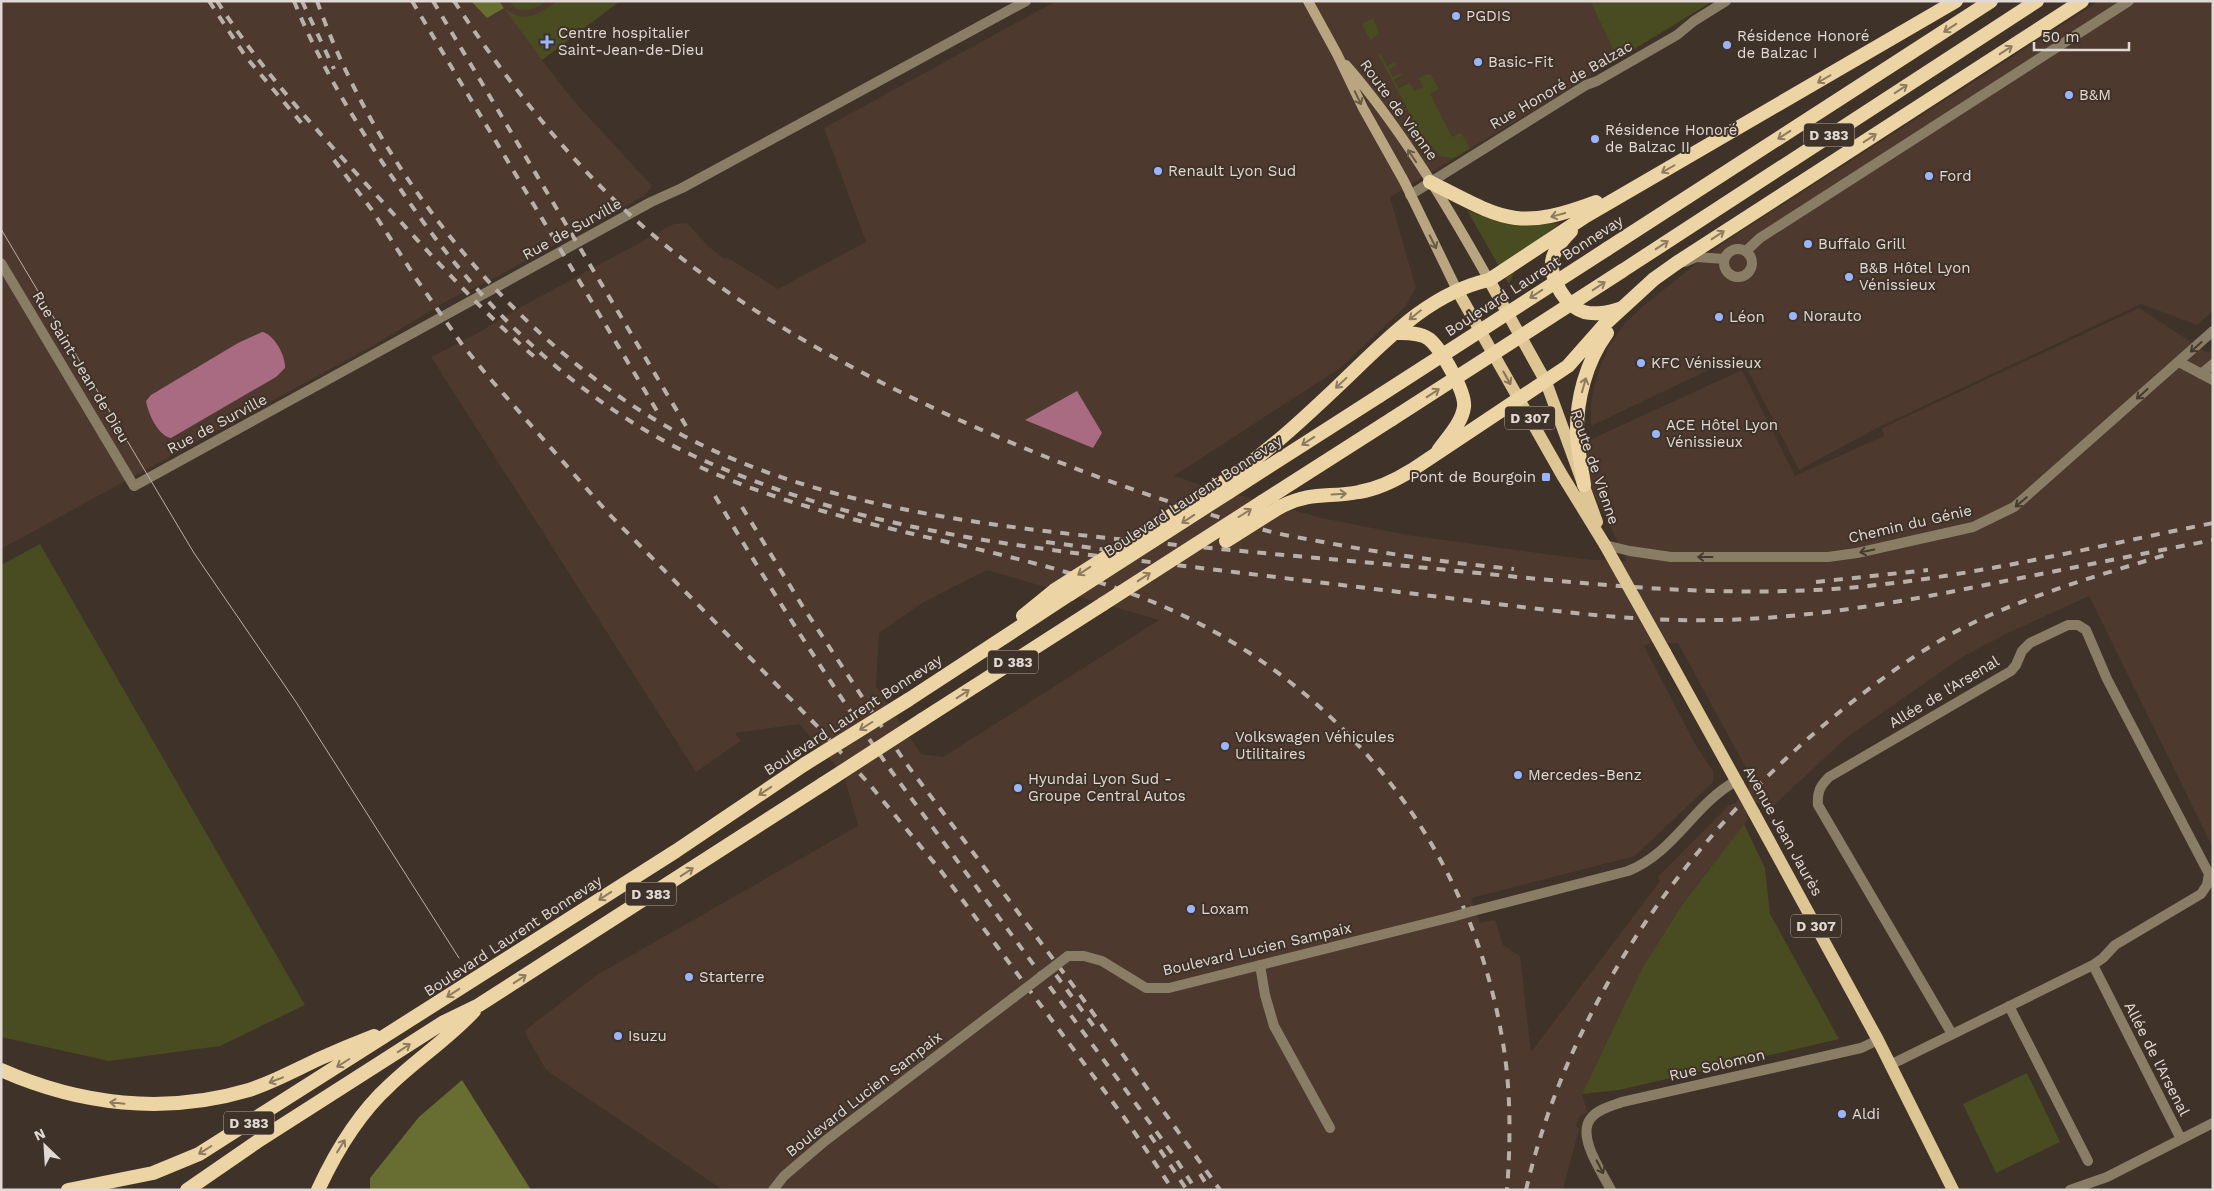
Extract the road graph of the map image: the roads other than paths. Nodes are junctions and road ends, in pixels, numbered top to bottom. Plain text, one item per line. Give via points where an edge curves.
1 (1026, 1) edge
2 (1308, 1) edge
3 (1726, 1) edge
4 (1956, 1) edge
5 (1991, 1) edge
6 (2037, 1) edge
7 (2082, 1) edge
8 (2129, 1) edge
9 (1337, 54) junction
10 (1430, 182) junction
11 (1637, 187) junction
12 (1410, 194) junction
13 (1586, 216) junction
14 (1746, 250) junction
15 (1724, 258) junction
16 (1, 264) edge
17 (1654, 279) junction
18 (1489, 280) junction
19 (1457, 290) junction
20 (1624, 307) junction
21 (2213, 331) edge
22 (1395, 333) junction
23 (2179, 362) junction
24 (2213, 364) edge
25 (2201, 374) junction
26 (2213, 380) edge
27 (1546, 382) junction
28 (1520, 400) junction
29 (1435, 455) junction
30 (1584, 485) junction
31 (134, 486) joint
32 (1197, 543) junction
33 (1605, 545) junction
34 (968, 661) junction
35 (1737, 783) junction
36 (1260, 965) junction
37 (2092, 965) junction
38 (479, 1005) junction
39 (2010, 1006) junction
40 (414, 1018) junction
41 (1952, 1034) junction
42 (1878, 1040) junction
43 (1890, 1065) junction
44 (1, 1070) edge
45 (2213, 1123) edge
46 (1330, 1128) dead end
47 (2181, 1139) junction
48 (2088, 1161) dead end
49 (68, 1190) edge
50 (187, 1190) edge
51 (318, 1190) edge
52 (773, 1190) edge
53 (1611, 1190) edge
54 (1953, 1190) edge
55 (2070, 1190) edge

1 - 31 street, Rue de Surville via 651,202
2 - 9 main road, Route de Vienne
3 - 10 street, Rue Honoré de Balzac via 1677,35 1586,85
4 -> 11 highway
5 -> 34 highway, Boulevard Laurent Bonnevay / D 383, bridge
32 -> 6 highway, D 383, bridge
17 -> 7 highway
8 - 14 street via 1850,179
10 -> 9 main road, Route de Vienne via 1380,108
9 -> 12 main road, Route de Vienne
11 -> 10 highway via 1547,218 1519,220 1483,210
10 - 12 street, Rue Honoré de Balzac
10 - 18 main road, Route de Vienne
11 - 13 highway
12 -> 19 main road, Route de Vienne
13 - 18 highway
13 - 20 highway via 1566,236 1552,258 1556,284 1576,309 1594,313
14 - 15 street via 1733,249
14 - 15 street via 1752,258 1752,267 1742,276 1732,276 1728,272
15 - 17 street via 1697,257
16 - 31 street, Rue Saint-Jean de Dieu
17 - 20 highway
18 - 19 highway
18 - 27 main road, Route de Vienne / D 307
19 -> 22 highway via 1425,307
19 -> 28 main road, Route de Vienne / D 307
20 - 27 highway via 1572,363
30 -> 20 highway via 1577,437 1582,392 1595,353
21 -> 23 street, Chemin du Génie
22 - 29 highway via 1428,338 1444,359 1462,394 1461,416
22 -> 34 highway, bridge via 1295,426 1232,477 1055,590
23 - 25 street
23 -> 33 street, Chemin du Génie via 2014,507 1973,527 1828,558 1671,557
24 - 25 street
25 - 26 street
27 - 28 highway
27 - 30 main road, Route de Vienne / D 307
28 - 29 highway
28 - 33 main road, Route de Vienne / D 307
32 -> 29 highway, bridge via 1226,541 1280,507 1307,496 1359,492 1376,487 1404,476
30 - 33 main road, Route de Vienne / D 307
38 -> 32 highway, D 383, bridge
33 - 35 main road, Avenue Jean Jaurès / D 307, bridge
34 -> 40 highway, Boulevard Laurent Bonnevay / D 383, bridge
35 - 36 street, Boulevard Lucien Sampaix, bridge via 1715,796 1655,858 1628,871
35 - 42 main road, Avenue Jean Jaurès / D 307, bridge
36 - 46 street via 1274,1026
36 - 52 street, Boulevard Lucien Sampaix, bridge via 1169,988 1146,988 1102,961 1068,956 825,1141 784,1176
37 - 39 street, Allée de l'Arsenal
37 - 41 street, Allée de l'Arsenal via 2115,945 2201,894 2209,874 2107,679 2086,630 2078,625 2068,625 2030,643 2011,671 1829,777 1818,794 1818,805
37 - 47 street, Allée de l'Arsenal
50 -> 38 highway, D 383 via 444,1022
51 -> 38 highway via 357,1121 388,1086 452,1035
39 - 41 street, Allée de l'Arsenal
39 - 48 street
40 -> 44 highway via 250,1090 172,1104 98,1101 31,1083
40 -> 49 highway, D 383 via 199,1154 153,1172
41 - 43 street, Allée de l'Arsenal
42 - 43 main road, Avenue Jean Jaurès / D 307
42 -> 53 street, Rue Solomon via 1861,1048 1607,1108 1591,1118 1586,1131 1588,1144
43 - 54 main road, Avenue Jean Jaurès / D 307
45 - 47 street
47 - 55 street via 2107,1177

